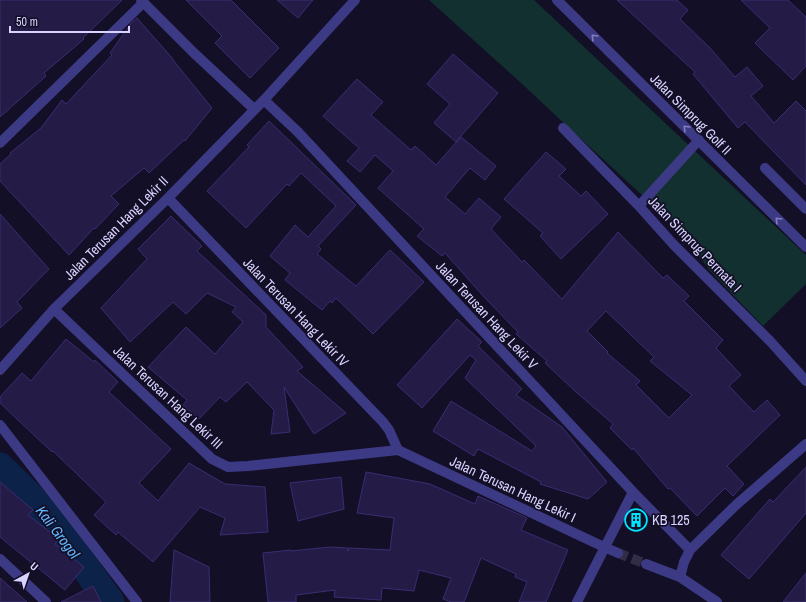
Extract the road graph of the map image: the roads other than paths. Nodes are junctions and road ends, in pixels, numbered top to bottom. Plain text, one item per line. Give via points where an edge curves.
1 (355, 0) edge
2 (557, 0) edge
3 (142, 1) edge
4 (264, 100) junction
5 (254, 109) junction
6 (563, 128) dead end
7 (699, 140) junction
8 (0, 143) edge
9 (765, 168) dead end
10 (168, 198) junction
11 (639, 206) junction
12 (806, 209) edge
13 (806, 247) edge
14 (54, 309) junction
15 (0, 370) edge
16 (806, 381) edge
17 (0, 425) edge
18 (806, 444) edge
19 (398, 450) junction
20 (633, 492) junction
21 (604, 548) junction
22 (690, 550) junction
23 (618, 553) tunnel mouth
24 (0, 559) edge
25 (646, 564) tunnel mouth
26 (680, 577) junction
27 (46, 602) edge
28 (137, 602) edge
29 (577, 602) edge
30 (717, 602) edge

1 - 4 street, Jalan Terusan Hang Lekir II
7 -> 2 street, Jalan Simprug Golf II
3 - 5 street
3 - 8 street
4 - 5 street, Jalan Terusan Hang Lekir II
4 - 20 street, Jalan Terusan Hang Lekir V via 298,132
5 - 10 street, Jalan Terusan Hang Lekir II
6 - 11 street, Jalan Simprug Permata I
7 - 11 street
13 -> 7 street, Jalan Simprug Golf II
9 - 12 street
10 - 14 street, Jalan Terusan Hang Lekir II
10 - 19 street, Jalan Terusan Hang Lekir IV via 383,422
11 - 16 street, Jalan Simprug Permata I
14 - 15 street, Jalan Terusan Hang Lekir II
14 - 19 street, Jalan Terusan Hang Lekir III via 212,459 228,467
17 - 28 street
18 - 22 street via 736,505
19 - 21 street, Jalan Terusan Hang Lekir I
20 - 21 street
20 - 22 street, Jalan Terusan Hang Lekir V
21 - 23 street, Jalan Terusan Hang Lekir I
21 - 29 street
22 - 26 street
24 - 27 street
25 - 26 street
26 - 30 street

